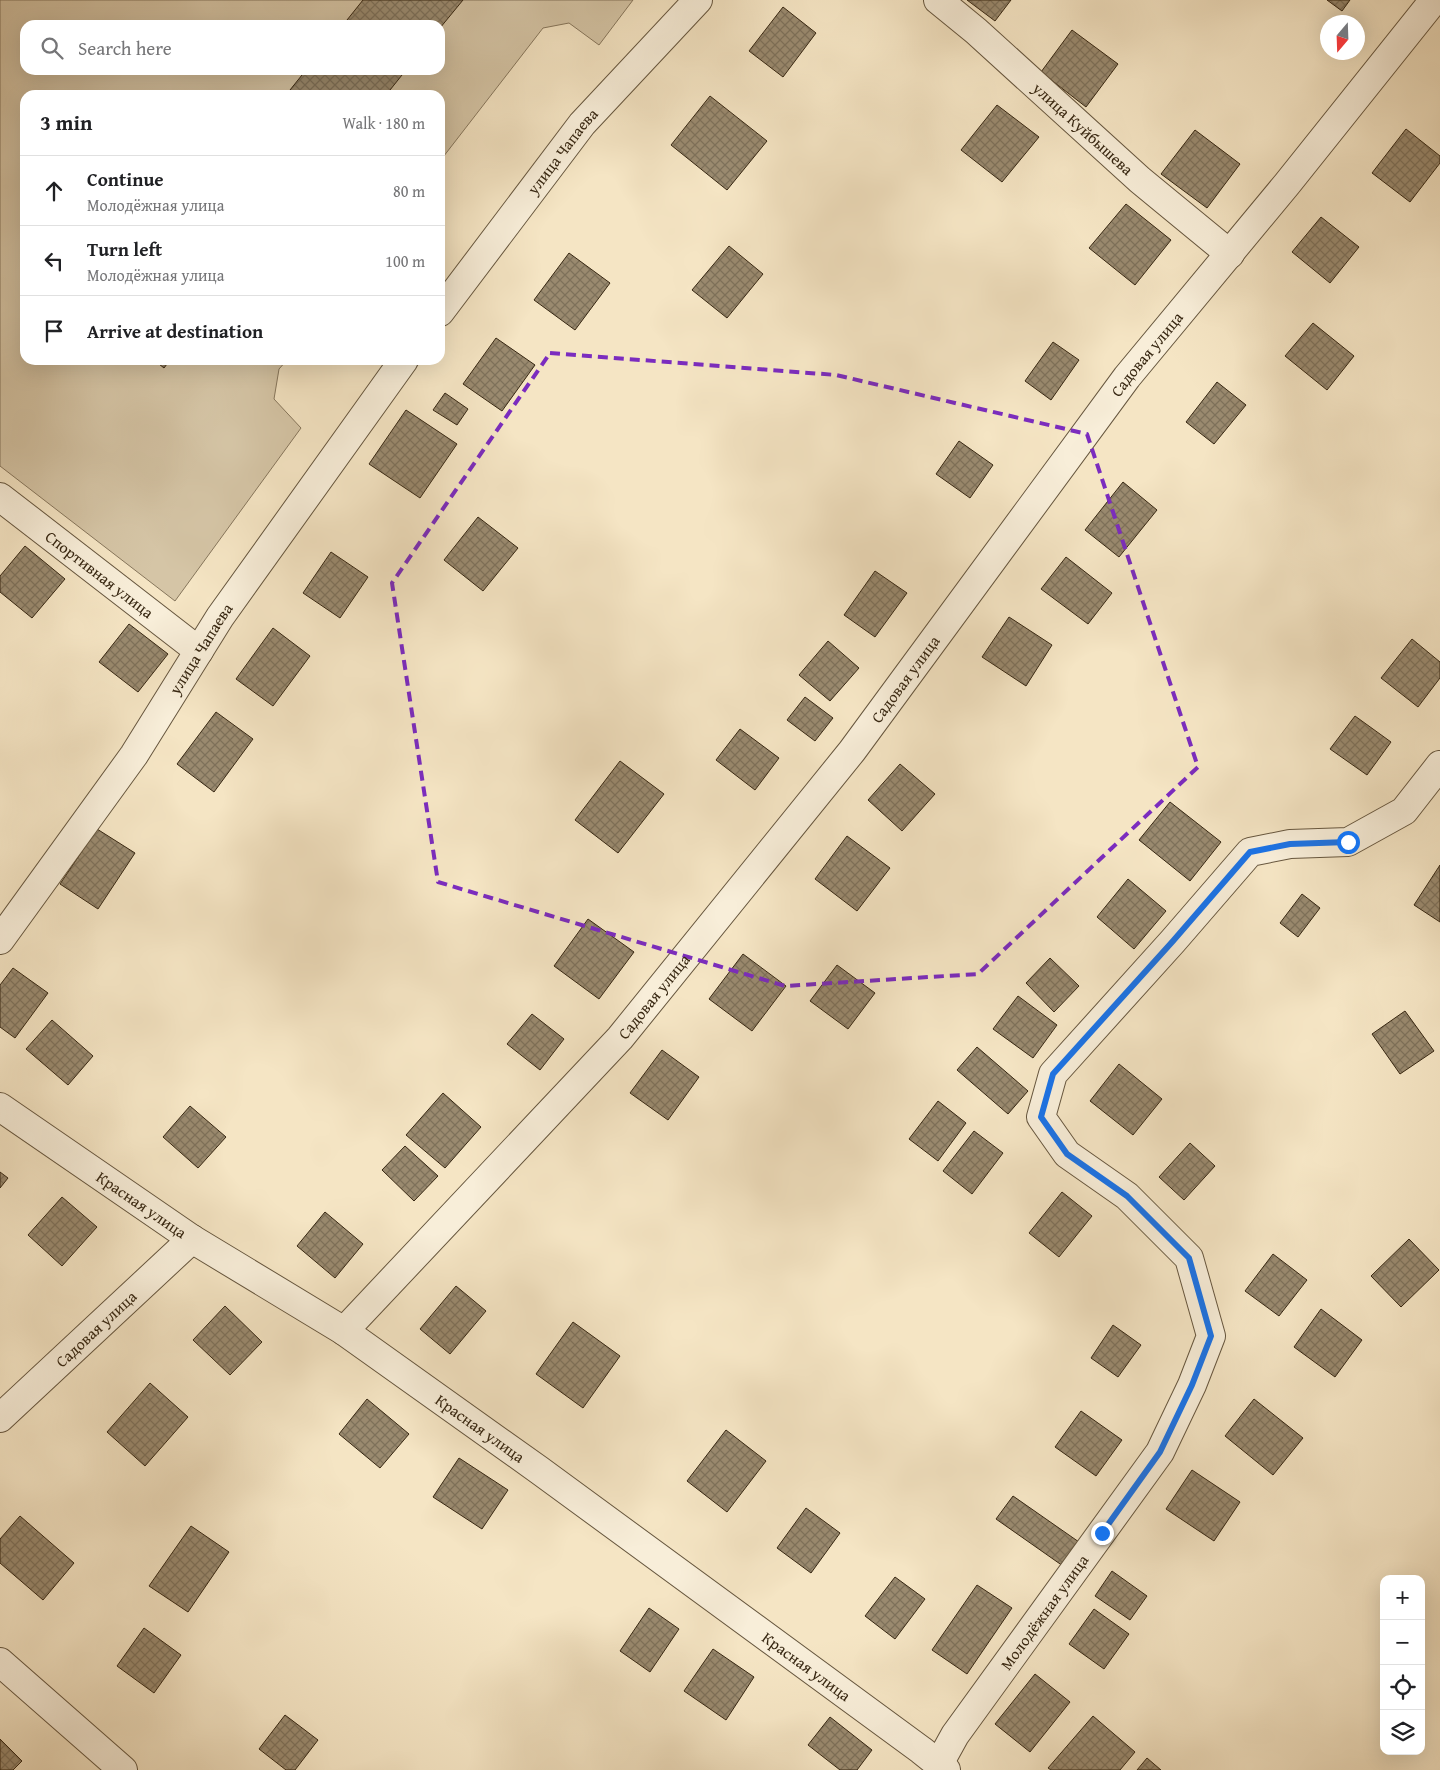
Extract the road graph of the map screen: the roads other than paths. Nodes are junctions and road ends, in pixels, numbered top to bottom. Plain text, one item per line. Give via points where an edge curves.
1 (698, 0) edge
2 (938, 0) edge
3 (1434, 0) edge
4 (1230, 254) junction
5 (445, 305) edge
6 (400, 365) edge
7 (0, 497) edge
8 (199, 651) junction
9 (1440, 765) edge
10 (0, 940) edge
11 (0, 1107) edge
12 (192, 1239) junction
13 (344, 1331) junction
14 (0, 1418) edge
15 (0, 1662) edge
16 (942, 1767) edge
17 (123, 1770) edge

1 - 5 street, улица Чапаева via 582,124
2 - 4 street, улица Куйбышева via 1140,180
3 - 4 street, Садовая улица
4 - 13 street, Садовая улица via 1127,377 852,751 620,1038
6 - 8 street, улица Чапаева
7 - 8 street, Спортивная улица
8 - 10 street, улица Чапаева via 134,754
9 - 16 street, Молодёжная улица via 1404,811 1348,842 1290,844 1250,852 1053,1074 1041,1117 1067,1154 1127,1196 1189,1258 1211,1336 1160,1452 955,1735
11 - 12 street, Красная улица
12 - 13 street, Красная улица
12 - 14 street, Садовая улица
13 - 16 street, Красная улица via 547,1475
15 - 17 street

